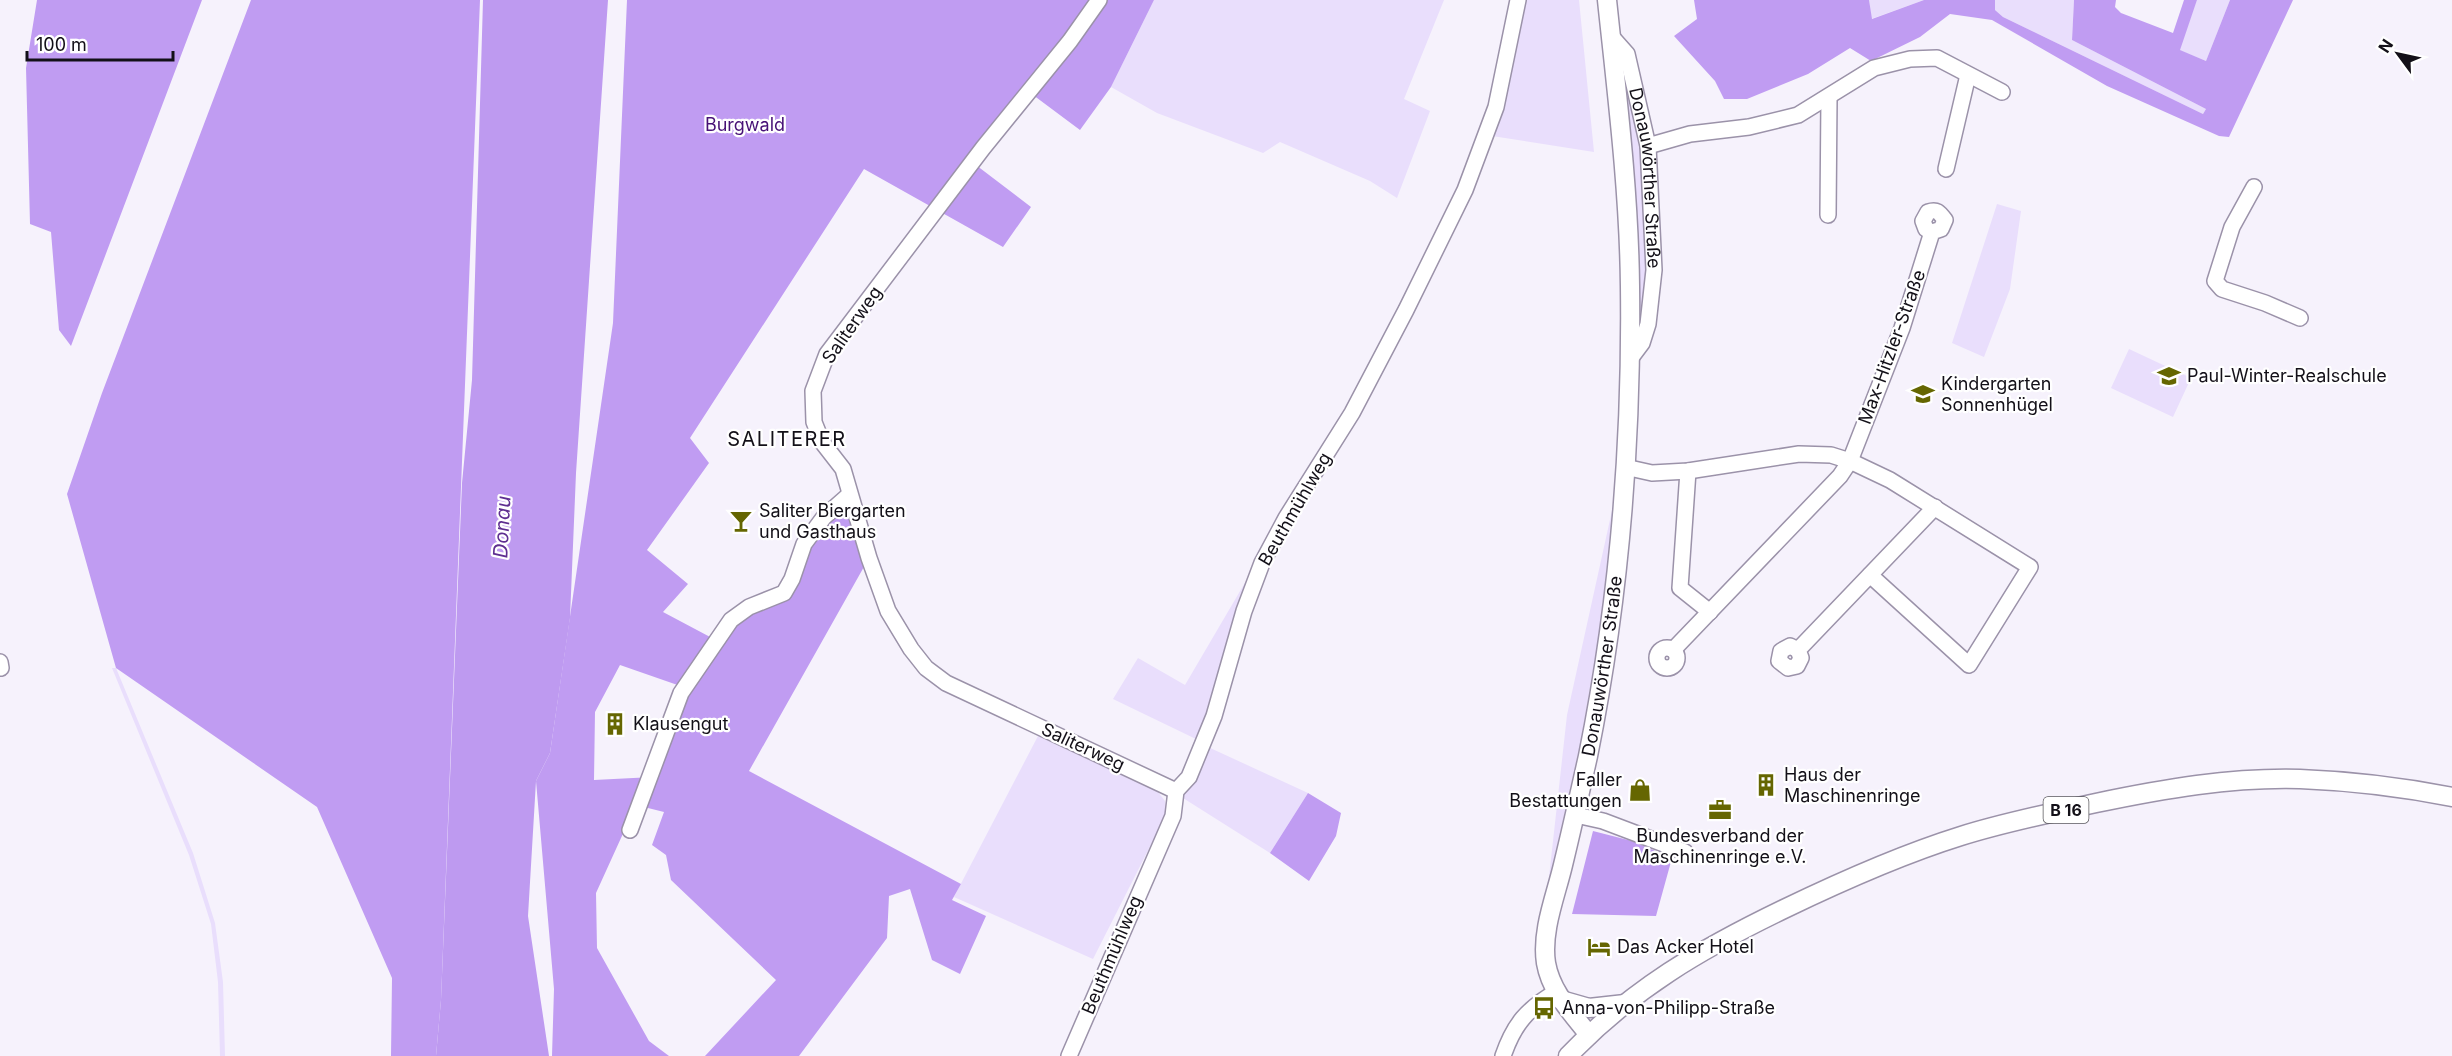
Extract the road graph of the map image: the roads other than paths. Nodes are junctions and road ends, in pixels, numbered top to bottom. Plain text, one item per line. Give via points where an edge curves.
1 (1099, 0) edge
2 (1518, 0) edge
3 (1607, 0) edge
4 (1611, 36) junction
5 (1968, 75) junction
6 (2002, 92) dead end
7 (1828, 98) junction
8 (1648, 146) junction
9 (1946, 169) dead end
10 (2254, 187) dead end
11 (1828, 215) dead end
12 (1932, 232) dead end
13 (2300, 318) dead end
14 (1630, 359) junction
15 (1850, 461) junction
16 (1625, 467) junction
17 (1688, 471) junction
18 (849, 495) junction
19 (1935, 507) junction
20 (1870, 575) junction
21 (1710, 612) junction
22 (1673, 650) dead end
23 (1798, 650) dead end
24 (0, 662) edge
25 (1, 668) edge
26 (1176, 791) junction
27 (2452, 796) edge
28 (1576, 815) junction
29 (630, 830) dead end
30 (1685, 852) dead end
31 (1559, 996) junction
32 (1625, 1004) junction
33 (1579, 1045) edge
34 (1069, 1056) edge
35 (1503, 1056) edge

1 - 18 street, Saliterweg via 827,354 813,391 814,422 822,442 843,469
2 - 26 street, Beuthmühlweg via 1496,107 1465,190 1352,413 1262,563 1214,716 1189,777
3 - 4 main road, Donauwörther Straße
4 - 8 street, Donauwörther Straße via 1627,54
4 - 14 main road, Donauwörther Straße via 1630,283
5 - 6 street
5 - 7 street via 1937,58 1910,59 1874,68
5 - 9 street
7 - 8 street via 1798,115 1749,127 1690,134
7 - 11 street
8 - 14 street, Donauwörther Straße via 1654,270 1648,324 1642,343
10 - 13 street via 2232,227 2215,281 2223,289
12 - 15 street, Max-Hitzler-Straße via 1902,328
14 - 16 main road, Donauwörther Straße
15 - 17 street via 1831,455 1799,454
15 - 19 street
15 - 21 street, Max-Hitzler-Straße
16 - 17 street via 1652,473
16 - 28 main road, Donauwörther Straße via 1613,599
17 - 21 street via 1680,588
18 - 26 street, Saliterweg via 888,611 926,668 946,682
18 - 29 street via 824,517 804,544 784,593 749,607 731,620 681,693
19 - 20 street
19 - 20 street via 2030,567 1969,664
20 - 23 street
21 - 22 street, Max-Hitzler-Straße
24 - 25 street
26 - 34 street, Beuthmühlweg via 1173,816
27 - 32 main road, B 16 via 2299,779 2233,782 2163,789 2006,823 1847,879 1703,949
28 - 30 street
28 - 31 main road, Donauwörther Straße via 1547,932 1546,962
31 - 32 main road via 1589,1008
31 - 33 main road, Donauwörther Straße
31 - 35 street via 1535,1005 1525,1014
32 - 33 main road, B 16

